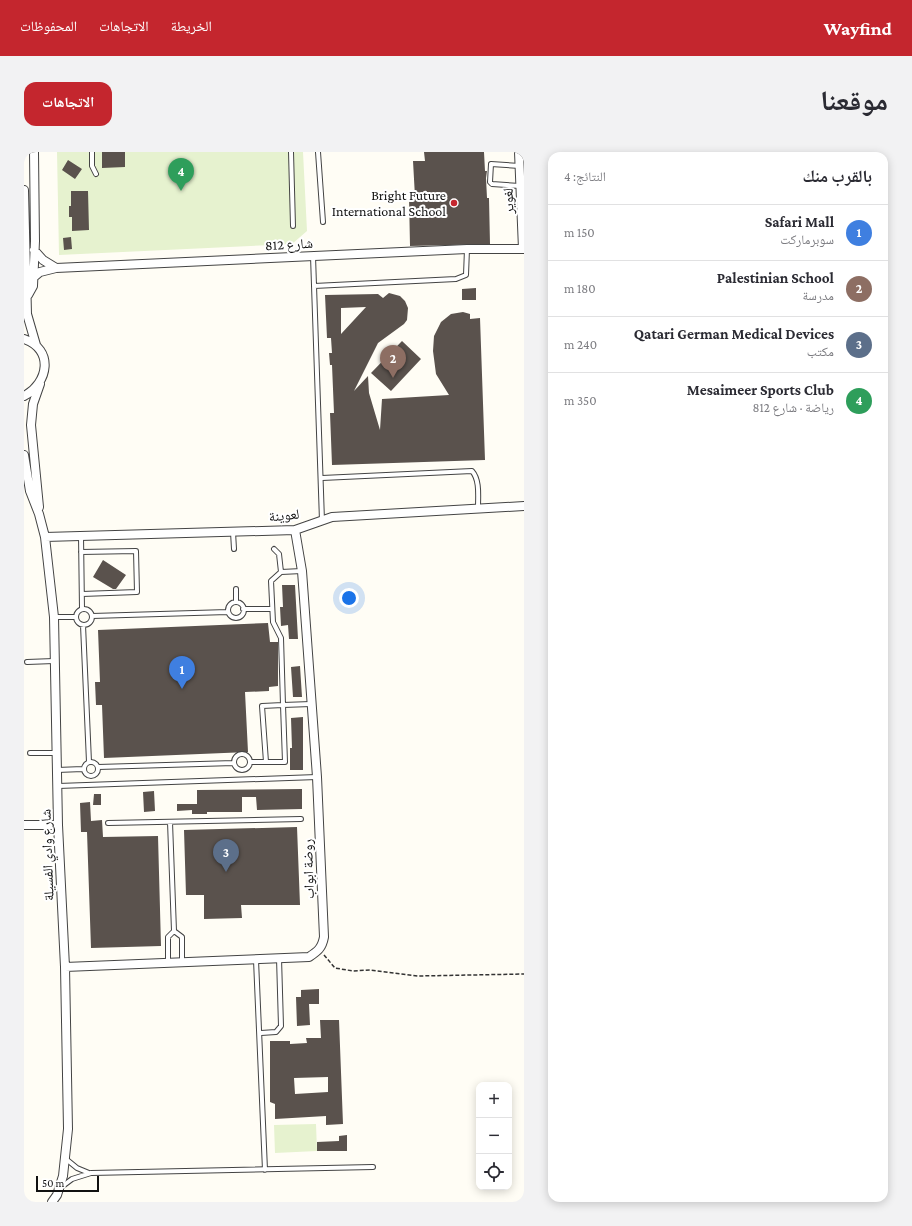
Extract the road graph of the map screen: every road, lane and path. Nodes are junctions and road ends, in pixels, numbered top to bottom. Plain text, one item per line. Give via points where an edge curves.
1 (34, 152) edge
2 (92, 152) edge
3 (291, 152) edge
4 (318, 152) edge
5 (519, 152) edge
6 (520, 166) junction
7 (96, 174) dead end
8 (520, 186) junction
9 (24, 190) edge
10 (323, 222) dead end
11 (293, 226) dead end
12 (467, 249) junction
13 (524, 249) edge
14 (25, 250) edge
15 (34, 250) junction
16 (313, 256) junction
17 (56, 268) junction
18 (34, 277) junction
19 (314, 286) junction
20 (27, 297) junction
21 (24, 339) edge
22 (36, 345) junction
23 (40, 384) junction
24 (24, 396) edge
25 (24, 455) edge
26 (322, 478) junction
27 (524, 506) edge
28 (478, 508) junction
29 (39, 514) junction
30 (322, 521) junction
31 (295, 530) junction
32 (233, 532) junction
33 (81, 536) junction
34 (45, 538) junction
35 (274, 549) dead end
36 (234, 550) dead end
37 (81, 552) junction
38 (302, 571) junction
39 (281, 572) junction
40 (236, 588) dead end
41 (82, 594) junction
42 (236, 602) junction
43 (244, 609) junction
44 (272, 609) junction
45 (82, 610) junction
46 (228, 612) junction
47 (92, 616) junction
48 (54, 617) junction
49 (76, 617) junction
50 (83, 626) junction
51 (54, 661) junction
52 (27, 662) dead end
53 (311, 704) junction
54 (283, 705) junction
55 (30, 753) dead end
56 (56, 753) junction
57 (89, 762) junction
58 (250, 762) junction
59 (266, 762) junction
60 (234, 763) junction
61 (98, 767) junction
62 (83, 769) junction
63 (57, 770) junction
64 (243, 770) junction
65 (91, 776) junction
66 (317, 777) junction
67 (243, 780) junction
68 (91, 785) junction
69 (58, 786) junction
70 (301, 819) dead end
71 (170, 822) junction
72 (108, 823) dead end
73 (58, 824) junction
74 (24, 825) edge
75 (174, 931) junction
76 (319, 949) junction
77 (279, 958) junction
78 (256, 960) junction
79 (168, 963) junction
80 (182, 963) junction
81 (65, 967) junction
82 (524, 974) edge
83 (261, 1033) junction
84 (66, 1158) junction
85 (373, 1167) dead end
86 (265, 1170) junction
87 (91, 1173) junction
88 (58, 1196) edge
89 (52, 1202) edge

1 - 15 street
2 - 7 lane via 92,166
3 - 11 lane
4 - 10 lane
5 - 6 street, لغوير
6 - 8 street, لغوير
6 - 8 lane via 491,164 490,182
8 - 13 street, لغوير
9 - 14 street
12 - 13 street, شارع 812
12 - 16 street, شارع 812
12 - 19 lane via 466,275 456,280
14 - 20 street
15 - 17 street via 43,260
15 - 18 street
16 - 17 street, شارع 812
16 - 19 lane
17 - 18 street, شارع 812 via 40,272
18 - 20 street via 33,286
19 - 26 lane
20 - 22 street via 29,322
21 - 22 street
22 - 23 street, شارع وادي الفسيلة via 44,360
23 - 24 street
23 - 29 street, شارع وادي الفسيلة via 31,425
25 - 29 street, شارع وادي الفسيلة via 30,491
26 - 28 lane via 472,471 478,483
26 - 30 lane
27 - 28 street, لعوينة
28 - 30 street, لعوينة via 358,515
29 - 34 street, شارع وادي الفسيلة
30 - 31 street, لعوينة
31 - 32 street, لعوينة
31 - 38 street, روضة ابواب
32 - 33 street, لعوينة
32 - 36 lane
33 - 34 street, لعوينة
33 - 37 lane
34 - 48 street, شارع وادي الفسيلة
35 - 39 lane via 279,554
37 - 41 lane
37 - 41 lane via 136,551 137,592
38 - 39 lane
38 - 53 street, روضة ابواب
39 - 44 lane via 271,581
40 - 42 lane
41 - 45 lane
42 - 43 lane
42 - 46 lane via 229,606
43 - 44 lane
43 - 46 lane via 242,615 237,618 231,617
44 - 54 lane via 273,622 282,638
45 - 47 lane via 87,610
45 - 49 lane
46 - 47 lane
47 - 50 lane via 89,623
48 - 49 lane
48 - 51 street, شارع وادي الفسيلة
49 - 50 lane via 78,623
50 - 57 lane
51 - 52 lane
51 - 56 street, شارع وادي الفسيلة
53 - 54 lane
53 - 66 street, روضة ابواب
54 - 59 lane via 285,762
54 - 59 lane via 262,706
55 - 56 lane
56 - 63 street, شارع وادي الفسيلة
57 - 61 lane
57 - 62 lane
58 - 59 lane
58 - 60 lane via 248,757 242,754 236,757
58 - 64 lane via 249,767
60 - 61 lane
60 - 64 lane via 236,768
61 - 65 lane via 96,774
62 - 63 lane
62 - 65 lane via 85,774
63 - 69 street, شارع وادي الفسيلة
64 - 67 lane
65 - 68 lane
66 - 67 lane
66 - 76 street, روضة ابواب via 324,937
67 - 68 lane
68 - 69 lane
69 - 73 street, شارع وادي الفسيلة
70 - 71 lane
71 - 72 lane
71 - 75 lane
73 - 74 street
73 - 81 street, شارع وادي الفسيلة
75 - 79 lane via 168,937
75 - 80 lane via 182,936
76 - 77 street via 309,957
76 - 82 path via 335,968 353,971 370,970 418,976
77 - 78 street
77 - 83 lane via 281,1026 276,1032
78 - 80 street
78 - 83 lane
79 - 80 street
79 - 81 street
81 - 84 street, شارع وادي الفسيلة via 68,1129
83 - 86 lane
84 - 87 lane via 77,1168
84 - 88 street, شارع وادي الفسيلة
85 - 86 lane
86 - 87 lane
87 - 88 lane via 72,1179
88 - 89 street, شارع وادي الفسيلة

